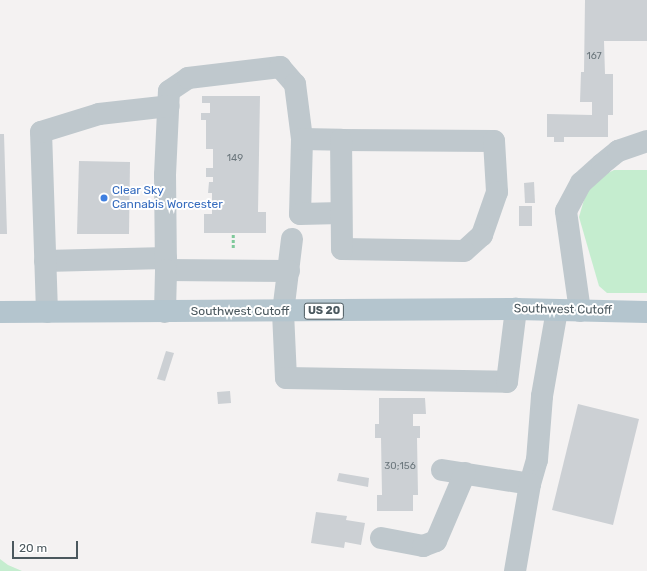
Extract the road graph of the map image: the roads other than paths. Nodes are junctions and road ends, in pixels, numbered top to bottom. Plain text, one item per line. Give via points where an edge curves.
1 (169, 106) junction
2 (302, 139) junction
3 (341, 140) junction
4 (647, 141) edge
5 (341, 213) junction
6 (292, 239) dead end
7 (45, 261) junction
8 (166, 264) junction
9 (289, 272) junction
10 (516, 309) junction
11 (557, 310) junction
12 (580, 311) junction
13 (0, 312) edge
14 (47, 312) junction
15 (165, 312) junction
16 (283, 312) junction
17 (647, 312) edge
18 (442, 470) dead end
19 (465, 472) junction
20 (530, 484) junction
21 (382, 538) dead end
22 (515, 571) edge

1 - 2 lane via 169,91 188,78 280,67 295,84
1 - 7 lane via 99,114 41,132
1 - 8 lane via 165,175
2 - 3 lane
2 - 5 lane via 300,214
3 - 5 lane
3 - 5 lane via 494,141 497,192 482,235 464,251 342,249
4 - 12 lane via 618,151 602,164 581,183 566,211
6 - 9 lane
7 - 8 lane
7 - 14 lane
8 - 9 lane
8 - 15 lane
9 - 16 lane
10 - 11 main road, Southwest Cutoff / US 20
10 - 16 main road, Southwest Cutoff / US 20
10 - 16 lane via 507,382 286,378
11 - 12 main road, Southwest Cutoff / US 20
11 - 20 lane via 542,396 537,460
12 - 17 main road, Southwest Cutoff / US 20
13 - 14 main road, Southwest Cutoff / US 20
14 - 15 main road, Southwest Cutoff / US 20
15 - 16 main road, Southwest Cutoff / US 20
18 - 19 lane
19 - 20 lane
19 - 21 lane via 436,541 423,546
20 - 22 lane

